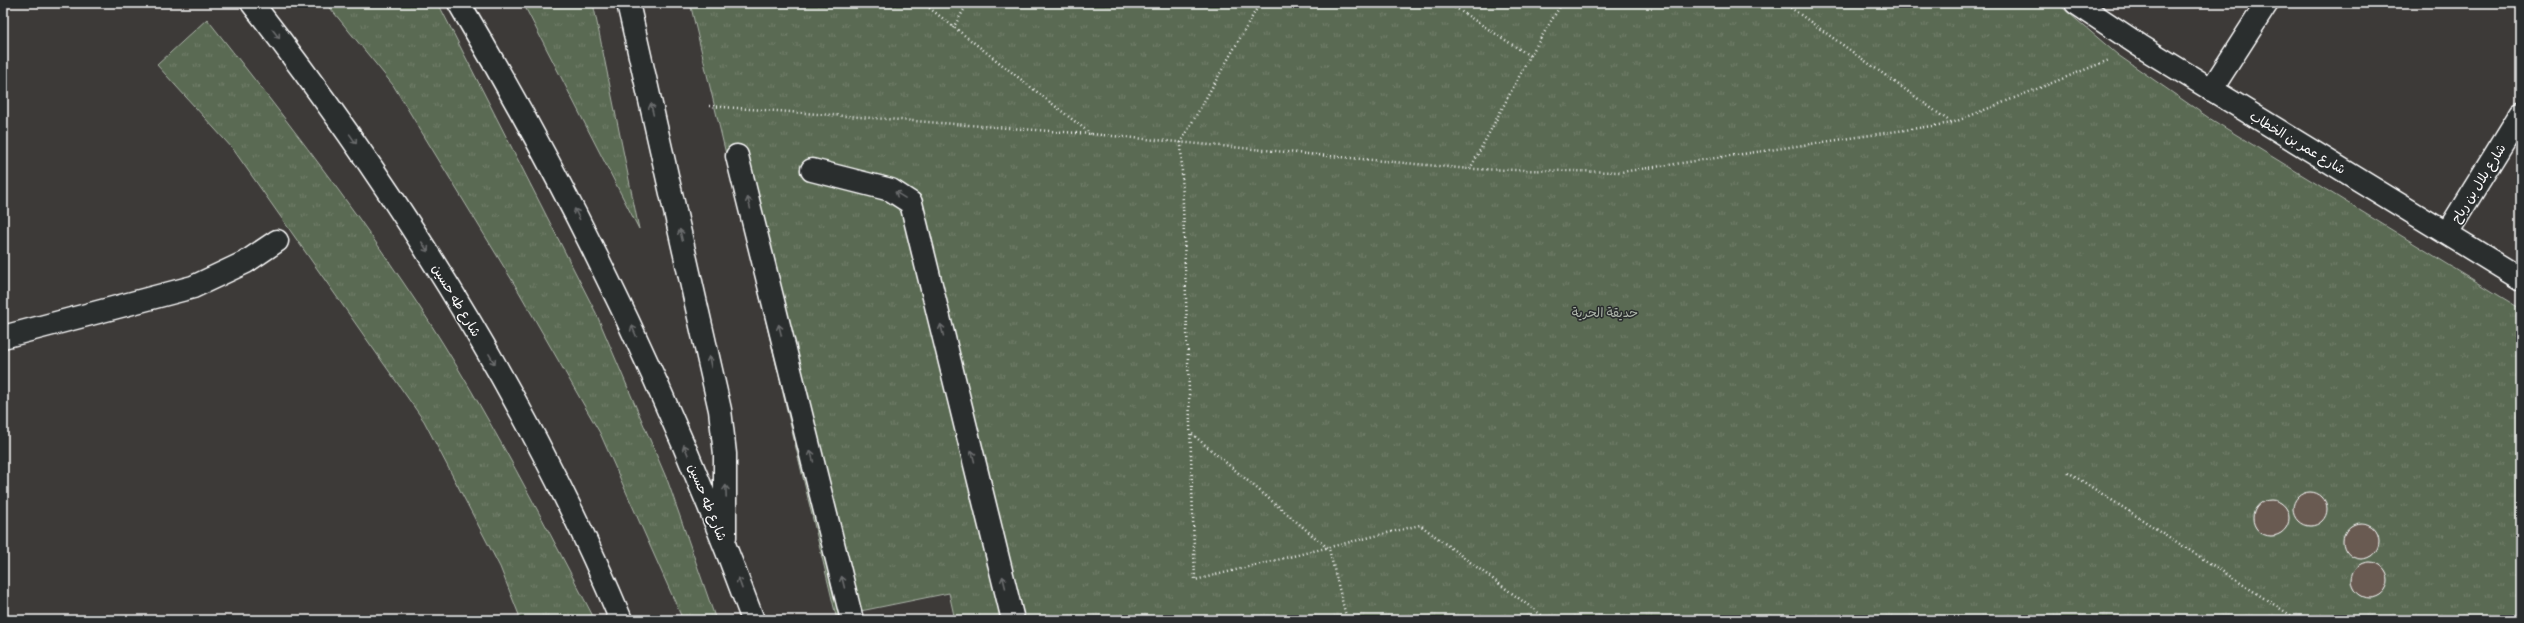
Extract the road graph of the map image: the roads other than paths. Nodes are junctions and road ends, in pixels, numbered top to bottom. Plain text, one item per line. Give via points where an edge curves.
1 (252, 3) edge
2 (459, 3) edge
3 (628, 3) edge
4 (2076, 3) edge
5 (2267, 3) edge
6 (2211, 90) junction
7 (2521, 113) edge
8 (738, 156) dead end
9 (812, 170) dead end
10 (2447, 233) junction
11 (277, 241) dead end
12 (2521, 279) edge
13 (3, 337) edge
14 (725, 544) junction
15 (621, 620) edge
16 (753, 620) edge
17 (852, 620) edge
18 (1013, 620) edge

1 -> 15 main road, شارع طه حسين via 308,75 433,259 497,368 556,478
14 -> 2 main road, شارع طه حسين via 678,429 623,308 506,81
14 -> 3 main road via 725,454 720,410
4 - 6 main road, شارع عمر بن الخطاب
5 - 6 main road
6 - 10 main road, شارع عمر بن الخطاب
7 - 10 main road, شارع بلال بن رباح
17 -> 8 main road
18 -> 9 main road via 911,203 891,190
10 - 12 main road, شارع عمر بن الخطاب
11 - 13 main road via 246,262 194,287
16 -> 14 main road, شارع طه حسين

